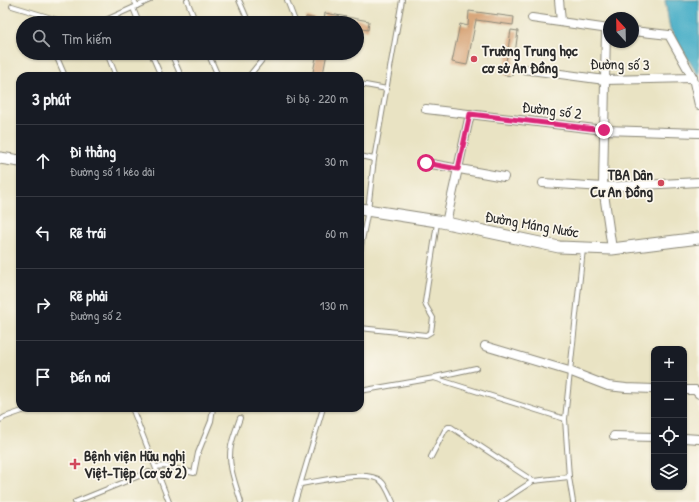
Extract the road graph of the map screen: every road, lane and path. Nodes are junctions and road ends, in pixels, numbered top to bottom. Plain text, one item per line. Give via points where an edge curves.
1 (134, 0) edge
2 (150, 0) edge
3 (187, 0) edge
4 (239, 0) edge
5 (287, 0) edge
6 (402, 0) edge
7 (559, 0) edge
8 (12, 6) dead end
9 (135, 7) junction
10 (45, 16) edge
11 (115, 16) edge
12 (137, 16) edge
13 (193, 16) edge
14 (246, 16) edge
15 (293, 16) edge
16 (532, 18) dead end
17 (561, 21) junction
18 (603, 28) edge
19 (639, 32) edge
20 (606, 48) edge
21 (58, 60) edge
22 (110, 60) edge
23 (154, 60) edge
24 (174, 60) edge
25 (211, 60) edge
26 (262, 60) edge
27 (523, 69) dead end
28 (63, 72) edge
29 (114, 72) edge
30 (159, 72) edge
31 (179, 72) edge
32 (216, 72) edge
33 (252, 72) edge
34 (693, 78) junction
35 (605, 80) junction
36 (364, 85) edge
37 (387, 89) junction
38 (699, 104) edge
39 (426, 109) dead end
40 (470, 114) junction
41 (604, 130) junction
42 (699, 133) edge
43 (364, 157) edge
44 (0, 158) edge
45 (374, 159) junction
46 (16, 160) edge
47 (426, 163) dead end
48 (458, 169) junction
49 (504, 177) dead end
50 (699, 182) edge
51 (543, 183) dead end
52 (604, 187) junction
53 (364, 209) edge
54 (442, 222) junction
55 (699, 238) edge
56 (583, 249) junction
57 (612, 249) junction
58 (364, 328) edge
59 (485, 346) dead end
60 (476, 368) dead end
61 (569, 371) junction
62 (434, 378) junction
63 (651, 389) edge
64 (687, 390) edge
65 (364, 391) edge
66 (699, 394) edge
67 (19, 412) edge
68 (134, 412) edge
69 (212, 412) edge
70 (323, 412) edge
71 (240, 418) dead end
72 (565, 419) junction
73 (0, 420) edge
74 (614, 436) dead end
75 (651, 437) edge
76 (687, 438) edge
77 (699, 439) edge
78 (431, 457) dead end
79 (156, 468) junction
80 (149, 472) dead end
81 (569, 477) junction
82 (532, 481) junction
83 (301, 484) junction
84 (75, 502) edge
85 (170, 502) edge
86 (241, 502) edge
87 (296, 502) edge
88 (394, 502) edge
89 (501, 502) edge
90 (573, 502) edge

1 - 9 lane
2 - 9 lane
3 - 13 lane
4 - 14 lane
5 - 15 lane
6 - 37 lane
7 - 17 street
8 - 10 lane
9 - 11 lane
9 - 12 lane
16 - 17 street
17 - 18 street
19 - 34 street via 669,35
20 - 35 street
21 - 28 lane
22 - 29 lane
23 - 30 lane
24 - 31 lane
25 - 32 lane
26 - 33 lane
27 - 35 street, Đường số 3
34 - 35 street, Đường số 3
34 - 38 street
35 - 41 street
36 - 37 lane
37 - 45 lane
39 - 40 street, Đường số 2
40 - 41 street, Đường số 2
40 - 48 street
41 - 42 street, Đường số 2
41 - 52 street
43 - 45 lane
44 - 46 main road
45 - 53 lane
47 - 48 street
48 - 49 street
48 - 54 street
50 - 52 street
51 - 52 street
52 - 57 street
53 - 54 main road, Đường Máng Nước
54 - 56 main road, Đường Máng Nước via 559,247
54 - 58 lane via 425,302 433,318 431,332 426,335
55 - 57 main road, Đường Máng Nước
56 - 57 main road, Đường Máng Nước
56 - 61 lane
59 - 61 street
60 - 62 lane
61 - 63 street via 608,386
61 - 72 lane
62 - 65 lane
62 - 72 lane
64 - 66 street via 695,390
67 - 73 lane
68 - 79 lane
69 - 79 lane via 194,473 164,466
70 - 83 lane
71 - 86 lane via 231,447 231,457
72 - 81 lane
74 - 75 street
76 - 77 street
78 - 82 lane via 445,430 452,427
79 - 85 lane
80 - 84 lane
81 - 82 lane
81 - 90 lane
82 - 89 lane
83 - 87 lane
83 - 88 lane via 360,475 373,477 381,481

